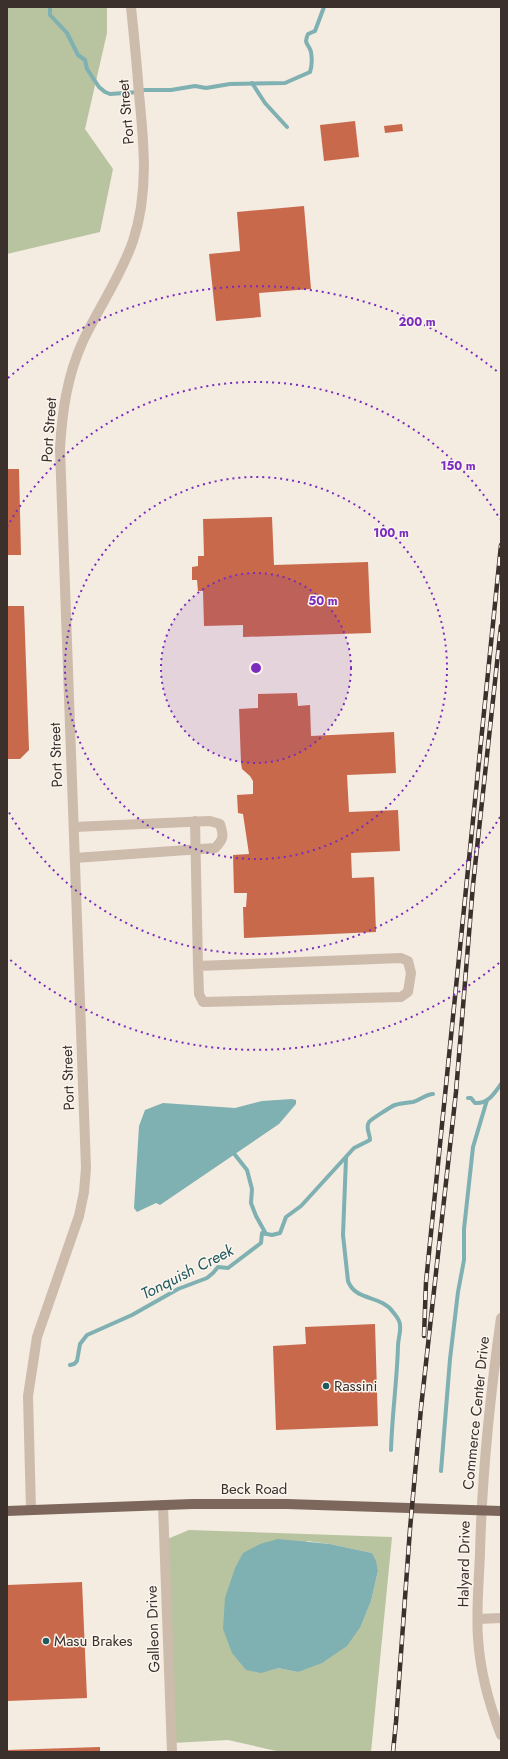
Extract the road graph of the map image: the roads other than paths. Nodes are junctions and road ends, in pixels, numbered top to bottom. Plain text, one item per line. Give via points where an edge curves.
1 (131, 7) edge
2 (195, 821) junction
3 (74, 827) junction
4 (195, 849) junction
5 (75, 858) junction
6 (198, 966) junction
7 (501, 1318) edge
8 (163, 1505) junction
9 (31, 1510) junction
10 (7, 1511) edge
11 (481, 1511) junction
12 (501, 1511) edge
13 (501, 1618) edge
14 (478, 1619) junction
15 (501, 1735) edge
16 (172, 1752) edge

1 - 3 street, Port Street via 143,129 143,189 139,218 125,262 76,358 64,401 61,425
2 - 3 street
2 - 4 street
2 - 4 street via 220,824 223,833 222,841 215,848
3 - 5 street, Port Street
4 - 5 street
4 - 6 street
5 - 9 street, Port Street via 86,1168 79,1216 37,1337 28,1396
6 - 6 street via 401,958 408,961 411,973 408,992 401,997 203,1002 199,994
7 - 11 street, Commerce Center Drive
8 - 9 main road, Beck Road
8 - 11 main road, Beck Road via 287,1504
8 - 16 street, Galleon Drive
9 - 10 main road, Beck Road
11 - 12 main road, Beck Road
11 - 14 street, Halyard Drive
13 - 14 street, Halyard Drive
14 - 15 street, Halyard Drive via 481,1665 487,1694

